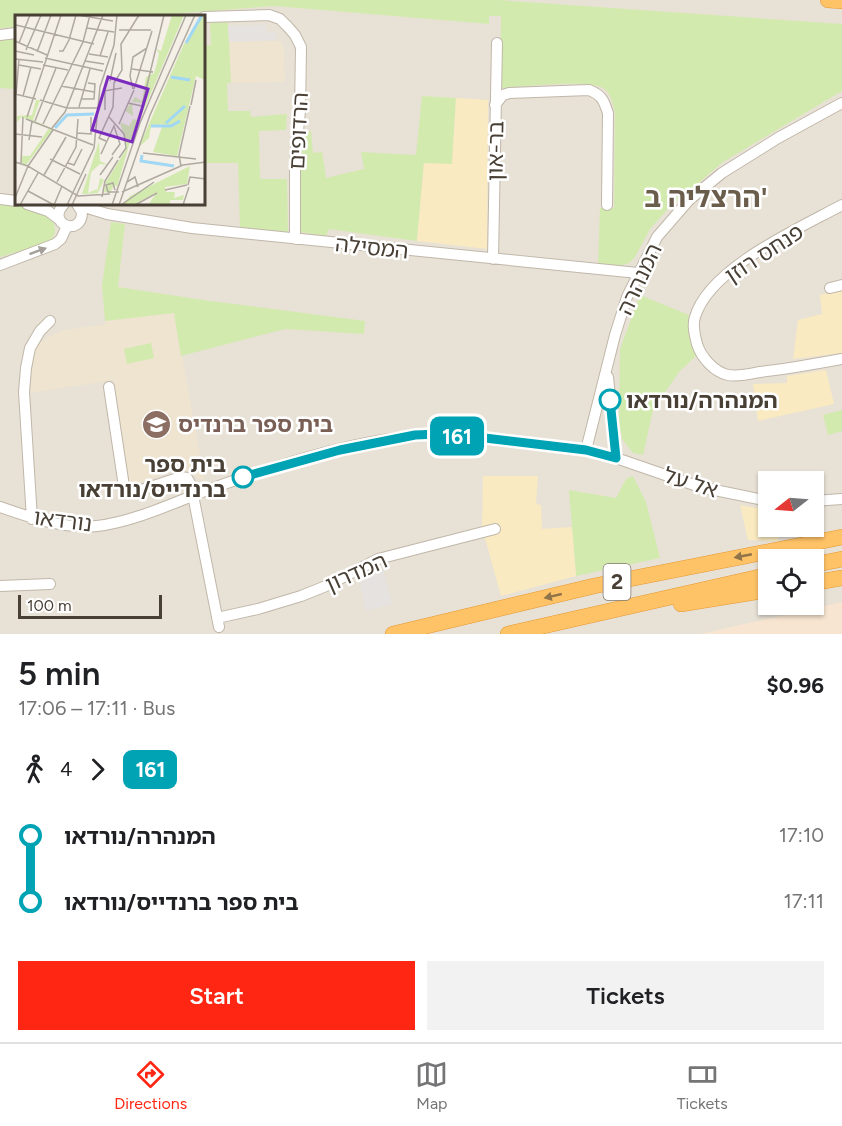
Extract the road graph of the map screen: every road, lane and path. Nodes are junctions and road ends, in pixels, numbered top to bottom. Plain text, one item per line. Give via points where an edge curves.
1 (828, 0) edge
2 (842, 1) edge
3 (206, 17) edge
4 (15, 33) edge
5 (0, 35) edge
6 (497, 44) dead end
7 (842, 102) edge
8 (495, 105) junction
9 (0, 199) edge
10 (15, 201) edge
11 (607, 205) dead end
12 (842, 205) edge
13 (33, 206) edge
14 (63, 206) edge
15 (78, 206) edge
16 (80, 206) edge
17 (107, 214) junction
18 (80, 222) junction
19 (64, 223) junction
20 (295, 239) junction
21 (493, 260) junction
22 (0, 265) edge
23 (638, 273) junction
24 (842, 285) edge
25 (830, 288) dead end
26 (50, 321) dead end
27 (842, 360) edge
28 (607, 370) junction
29 (109, 387) dead end
30 (586, 450) junction
31 (616, 458) junction
32 (194, 495) junction
33 (758, 499) edge
34 (842, 499) edge
35 (824, 500) edge
36 (0, 507) edge
37 (32, 519) junction
38 (495, 529) dead end
39 (842, 537) edge
40 (842, 559) edge
41 (824, 563) edge
42 (758, 577) edge
43 (842, 578) edge
44 (824, 581) edge
45 (50, 584) dead end
46 (0, 586) edge
47 (758, 592) edge
48 (545, 626) junction
49 (393, 634) edge
50 (508, 634) edge

1 - 2 highway
3 - 20 street, הרדופים via 269,15 280,19 301,47
4 - 5 street
6 - 8 street, בר-און
7 - 23 street, המנהרה via 722,173 688,200 657,237
8 - 11 street via 509,93 590,90 599,94 608,113
8 - 21 street, בר-און
9 - 10 street
12 - 27 street, פנחס רוזן via 753,254 719,282 694,318 698,348 718,371 730,375
13 - 19 street
14 - 19 street via 58,213
15 - 18 street via 82,212
16 - 17 street, המסילה
17 - 18 street, המסילה
17 - 20 street, המסילה
18 - 19 street, המסילה via 73,226
22 -> 19 street via 55,244 61,239
20 - 21 street, המסילה
21 - 23 street, המסילה
23 - 28 street, המנהרה via 627,297
24 - 25 street
26 - 37 street via 30,348 26,368
28 - 30 street, המנהרה
28 - 31 street, המנהרה
29 - 32 street via 125,493 182,477 187,478
30 - 31 street, נורדאו
30 - 32 street, נורדאו via 468,436 415,435 300,460
31 - 33 street, אל על via 700,487
32 - 37 street, נורדאו via 96,526
32 - 38 street, המדרון via 218,623 301,596 378,559
34 - 35 street
36 - 37 street, נורדאו
39 -> 49 highway, 2 via 594,586
40 - 41 highway
42 - 48 highway, 2
43 - 44 highway
45 - 46 street
47 - 48 highway
48 - 50 highway, 2

